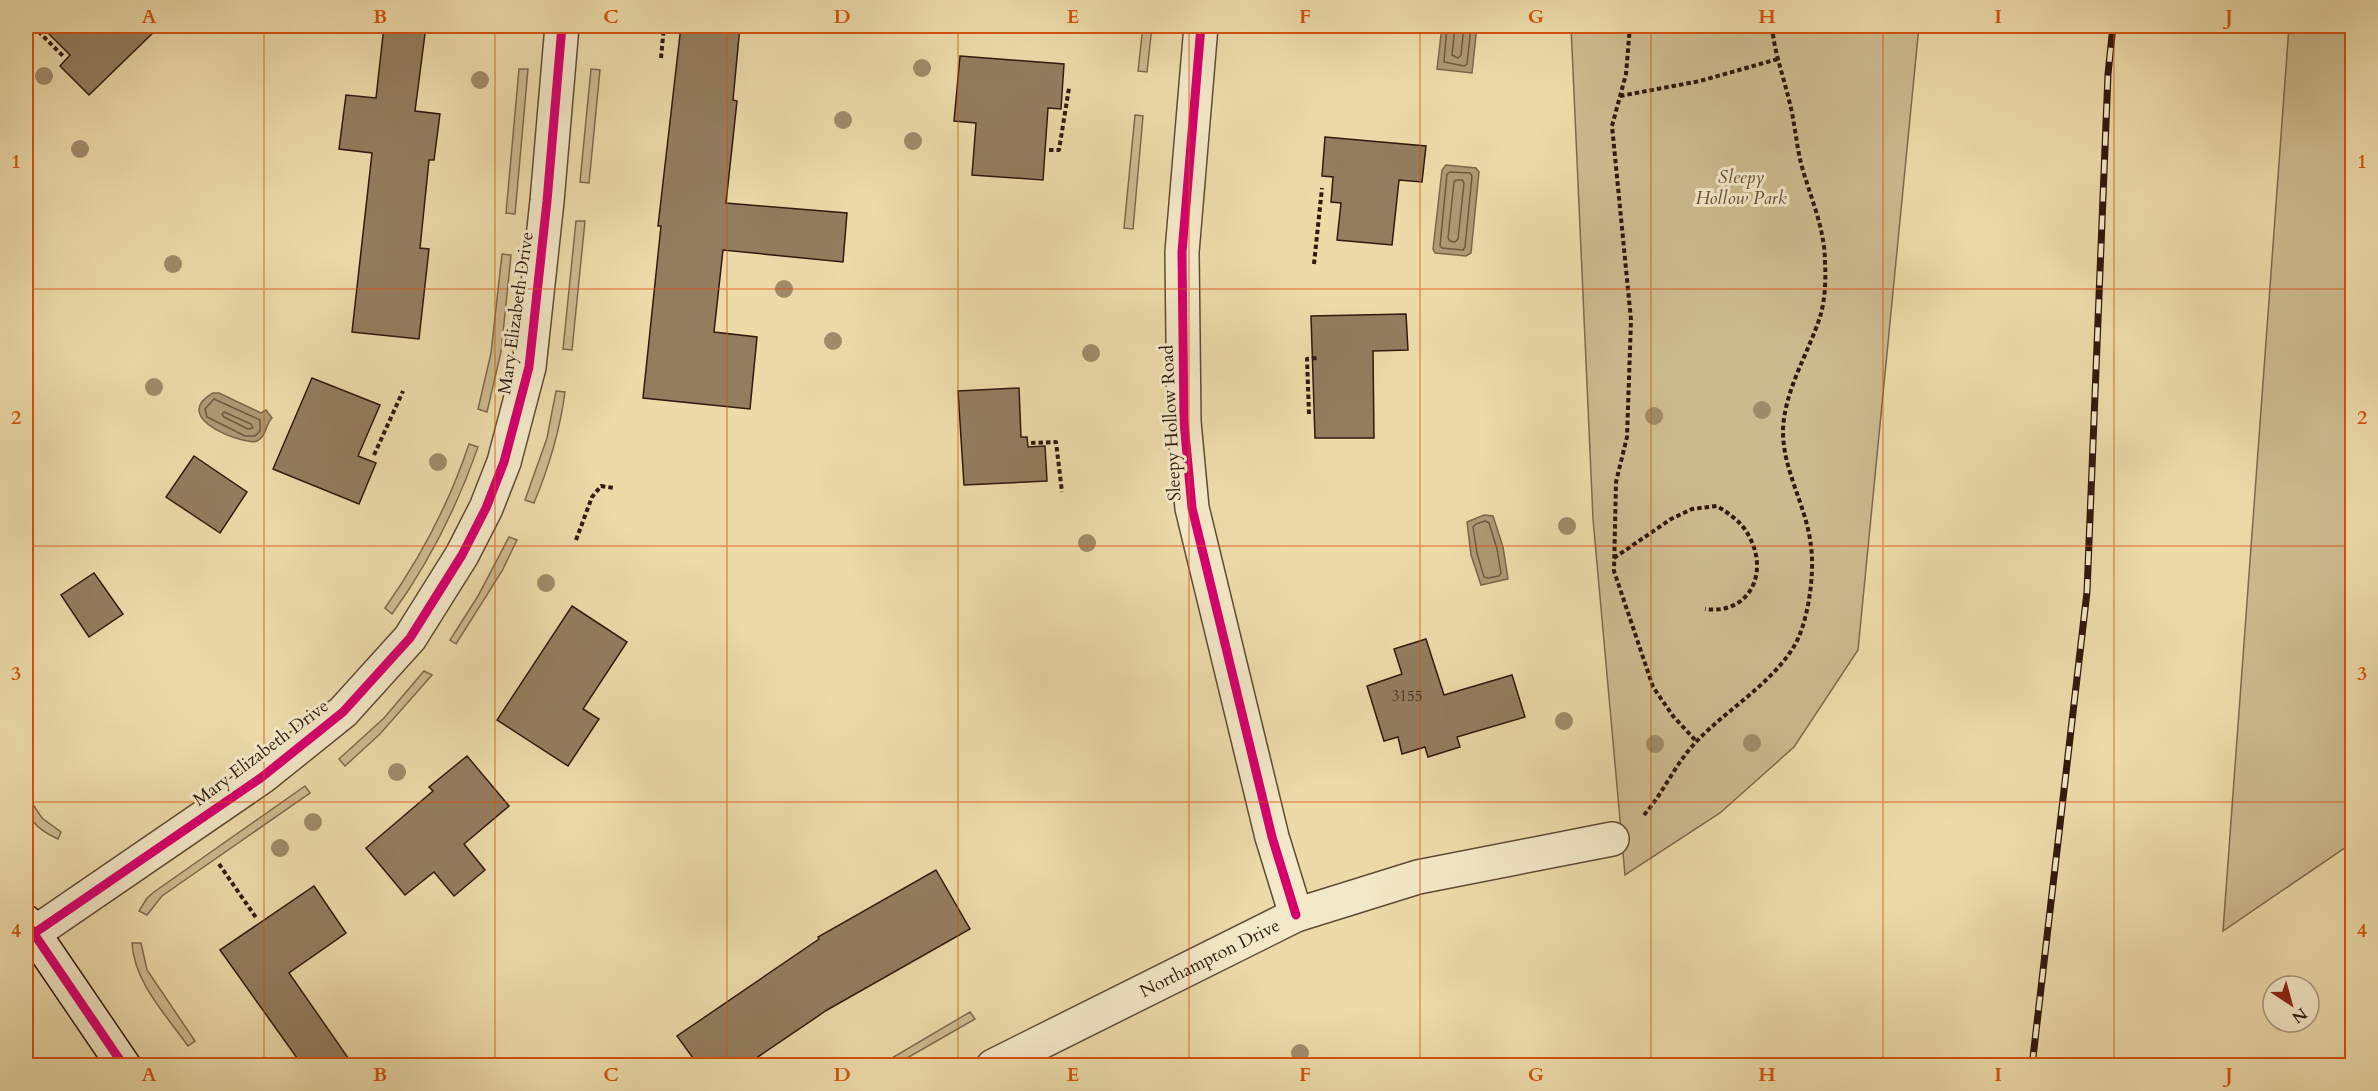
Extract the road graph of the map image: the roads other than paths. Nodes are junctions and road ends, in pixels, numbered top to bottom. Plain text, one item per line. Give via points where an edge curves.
1 (562, 26) edge
2 (1202, 26) edge
3 (1612, 839) road end
4 (1296, 915) junction
5 (29, 928) edge
6 (124, 1065) edge
7 (993, 1065) edge

1 - 5 street, Mary Elizabeth Drive via 529,367 504,462 462,555 410,638 343,712 262,777
2 - 4 street, Sleepy Hollow Road via 1182,252 1184,422 1192,508 1272,837
3 - 4 street, Northampton Drive via 1418,877
4 - 7 street, Northampton Drive
5 - 6 street

